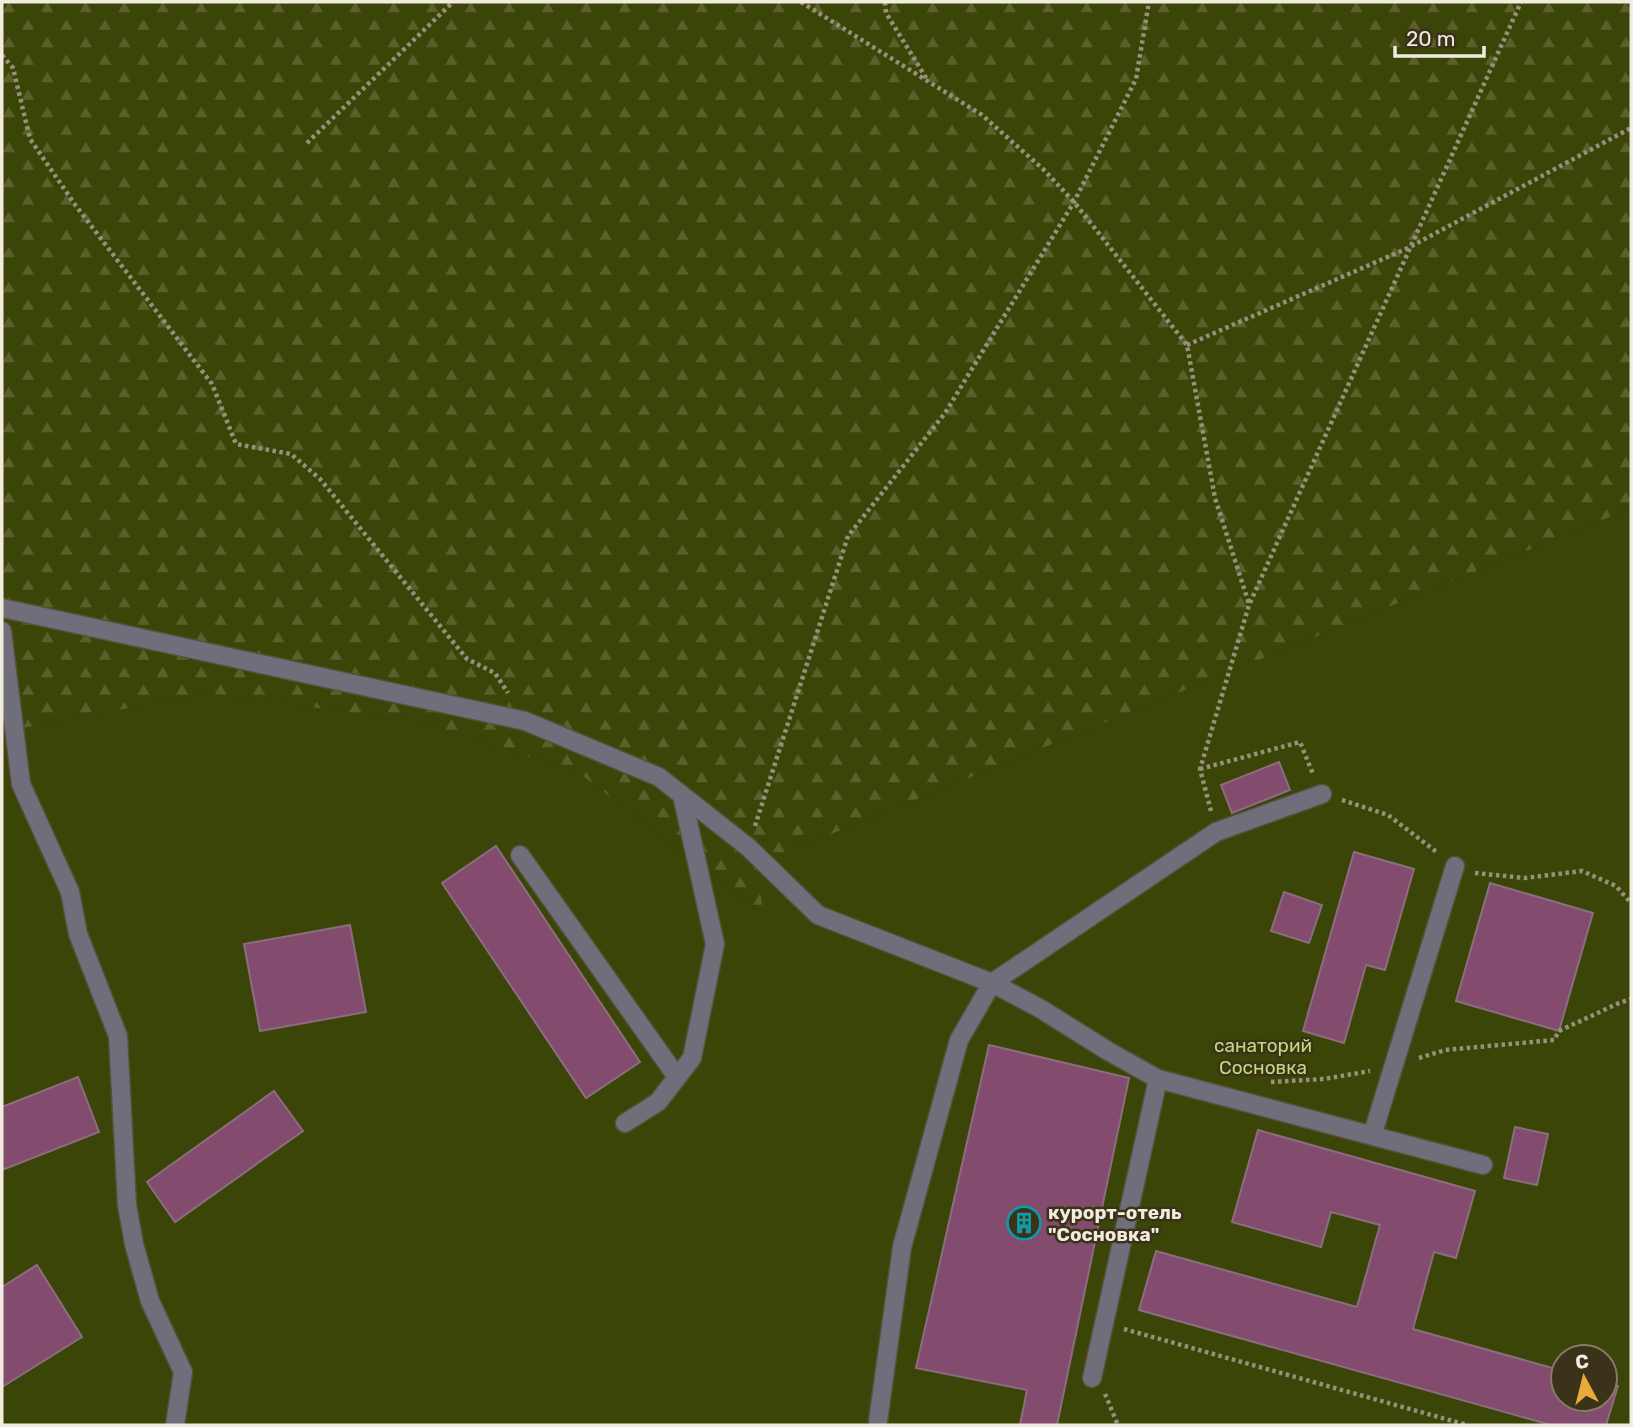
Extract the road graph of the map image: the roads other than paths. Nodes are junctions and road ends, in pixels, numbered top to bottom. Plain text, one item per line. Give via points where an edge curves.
1 (2, 608) edge
2 (2, 631) edge
3 (682, 794) junction
4 (1322, 794) road end
5 (520, 855) dead end
6 (1455, 866) dead end
7 (992, 983) junction
8 (677, 1077) junction
9 (1158, 1079) junction
10 (625, 1123) dead end
11 (1372, 1136) junction
12 (1483, 1165) dead end
13 (1092, 1378) road end
14 (878, 1421) dead end
15 (175, 1425) edge

1 - 3 lane via 525,721 659,776
2 - 15 lane via 21,784 69,892 78,934 118,1036 127,1205 150,1301 183,1373
3 - 7 lane via 748,847 818,915
3 - 8 lane via 715,944 692,1058
4 - 7 lane via 1216,832
5 - 8 lane
6 - 11 lane
7 - 9 lane
7 - 14 lane via 958,1041 902,1247
8 - 10 lane via 658,1102
9 - 11 lane
9 - 13 lane
11 - 12 lane

